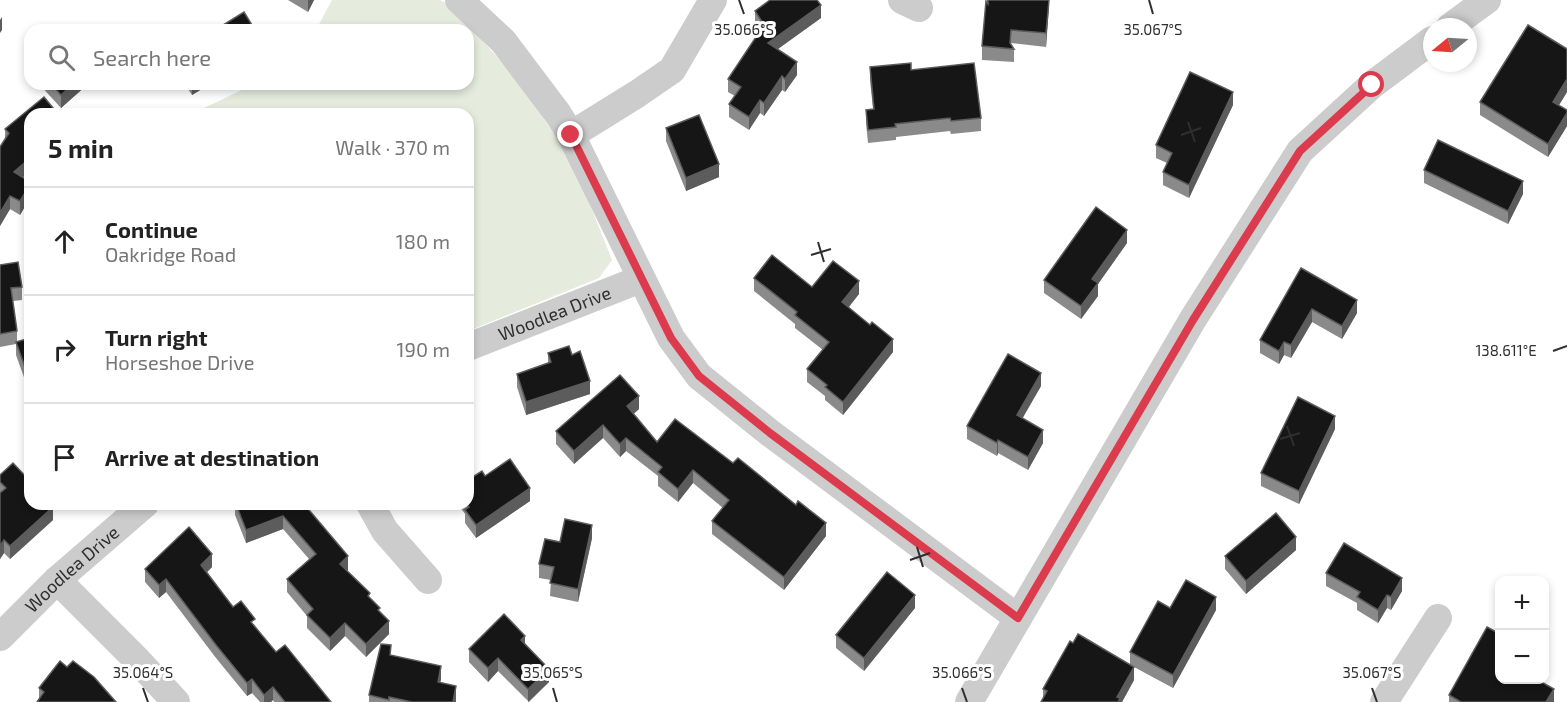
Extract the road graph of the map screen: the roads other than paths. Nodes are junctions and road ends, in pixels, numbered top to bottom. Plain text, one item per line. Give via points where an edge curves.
1 (459, 0) edge
2 (713, 0) edge
3 (1487, 0) edge
4 (1462, 18) edge
5 (1423, 47) edge
6 (571, 135) junction
7 (641, 279) junction
8 (474, 345) edge
9 (138, 510) edge
10 (373, 510) edge
11 (57, 580) junction
12 (428, 580) dead end
13 (1018, 618) junction
14 (1438, 618) dead end
15 (0, 637) edge
16 (176, 702) edge
17 (969, 702) edge
18 (1384, 702) edge

1 - 6 street via 503,41
2 - 6 street via 672,70
3 - 4 street
5 - 13 street via 1372,85 1300,151 1193,320
6 - 7 street
7 - 8 street, Woodlea Drive
7 - 13 street via 671,338 699,376
9 - 11 street, Woodlea Drive
10 - 12 street via 385,531
11 - 15 street, Woodlea Drive
11 - 16 street
13 - 17 street
14 - 18 street

